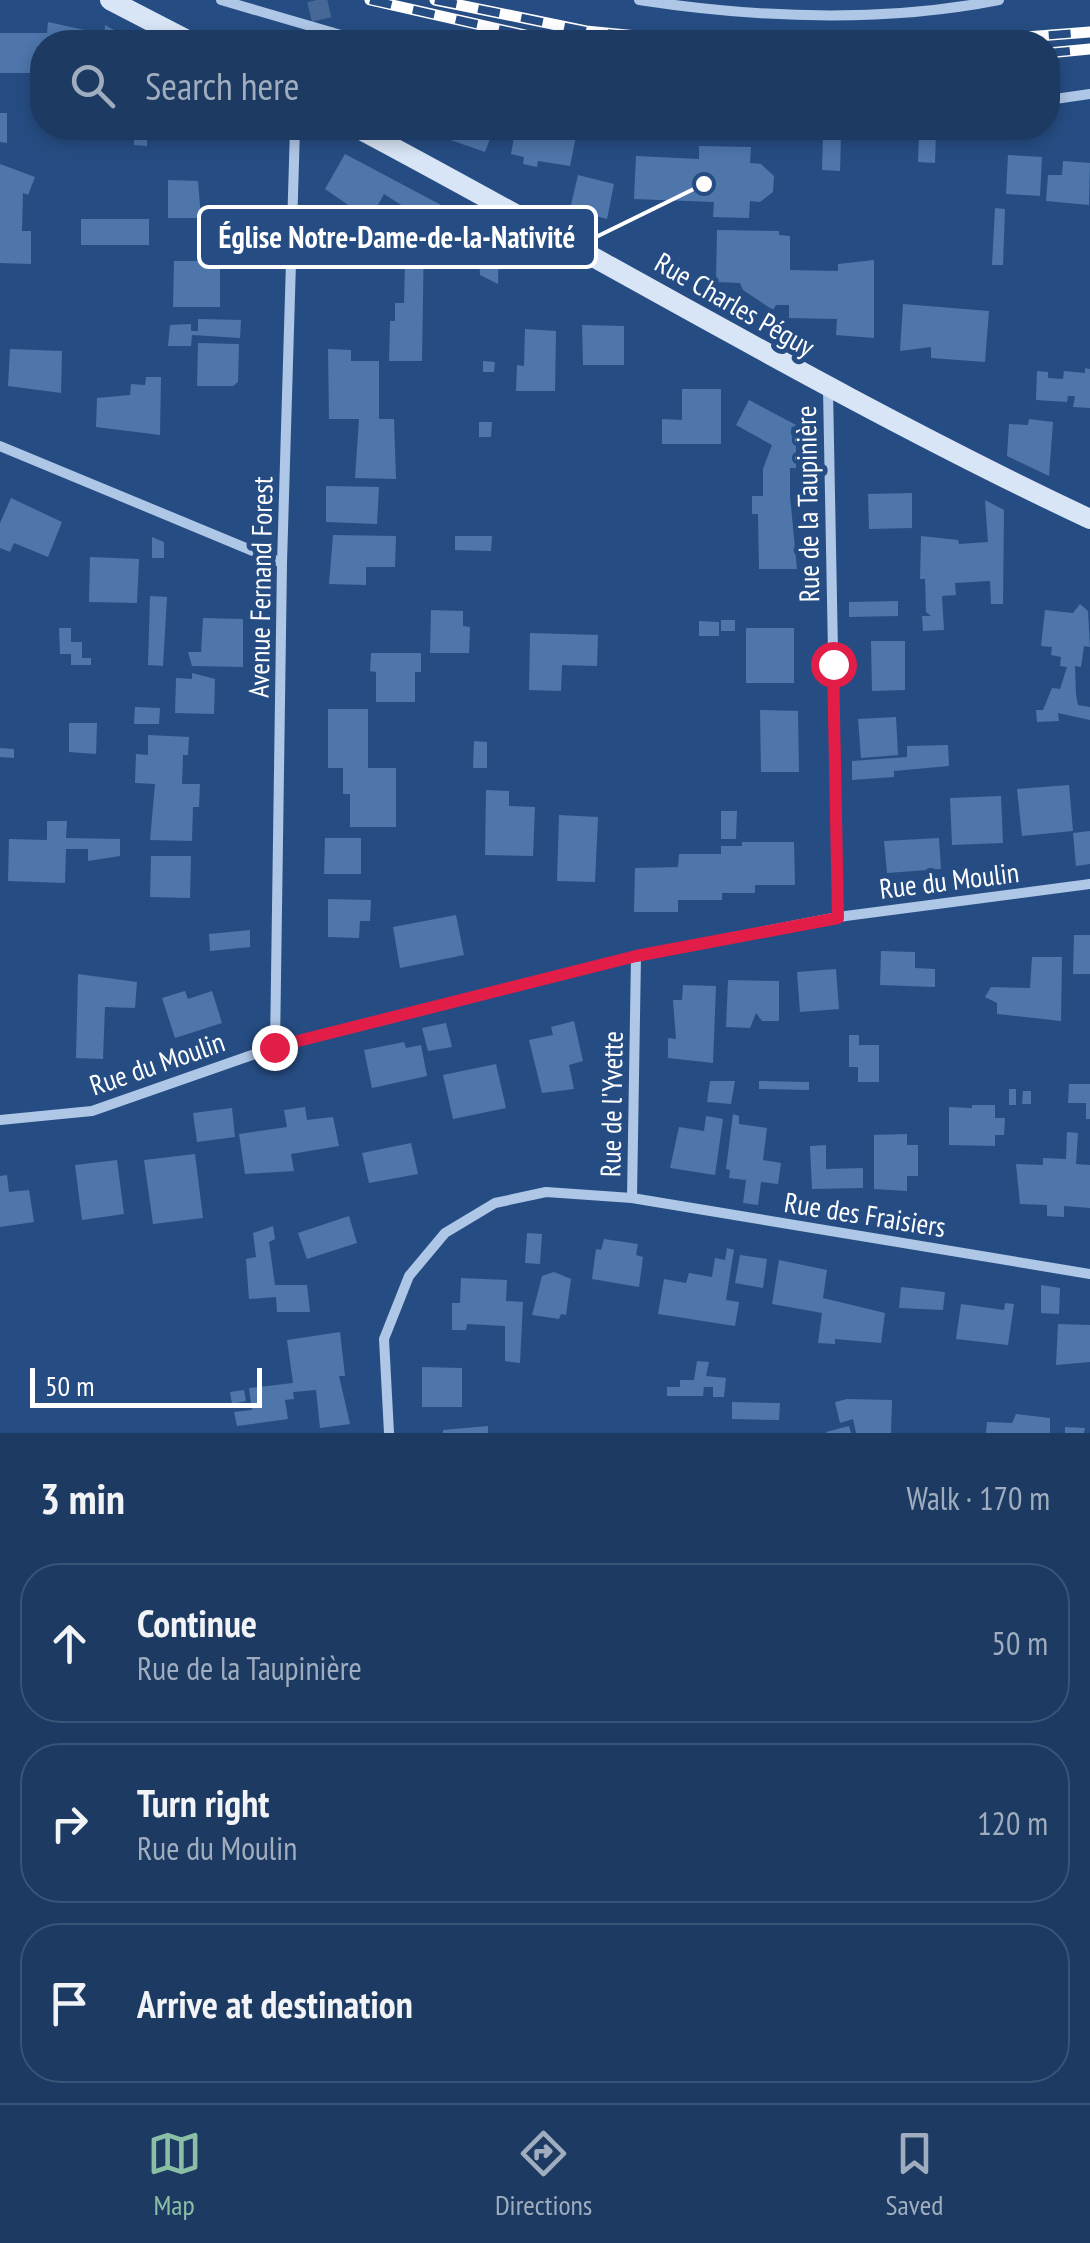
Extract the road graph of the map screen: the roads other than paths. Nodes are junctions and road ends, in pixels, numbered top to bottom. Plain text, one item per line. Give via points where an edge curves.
1 (110, 0) edge
2 (221, 0) edge
3 (638, 0) edge
4 (1000, 0) edge
5 (168, 30) edge
6 (324, 30) edge
7 (1090, 94) edge
8 (1060, 98) edge
9 (295, 140) edge
10 (380, 140) edge
11 (828, 390) junction
12 (0, 446) edge
13 (1090, 519) edge
14 (282, 563) junction
15 (1090, 884) edge
16 (838, 918) junction
17 (636, 956) junction
18 (274, 1047) junction
19 (0, 1120) edge
20 (632, 1198) junction
21 (1090, 1274) edge
22 (389, 1433) edge

1 - 5 street
2 - 6 street
3 - 4 street via 832,15 899,15
7 - 8 street
9 - 14 street, Avenue Fernand Forest
10 - 11 street, Rue Charles Péguy via 690,307
11 - 13 street, Rue Charles Péguy
11 - 16 street, Rue de la Taupinière
12 - 14 street
14 - 18 street, Avenue Fernand Forest
15 - 16 street, Rue du Moulin
16 - 17 street, Rue du Moulin
17 - 18 street, Rue du Moulin
17 - 20 street, Rue de l'Yvette
18 - 19 street, Rue du Moulin via 92,1111
20 - 21 street, Rue des Fraisiers
20 - 22 street, Rue de l'Yvette via 546,1192 495,1203 445,1233 410,1276 384,1339

